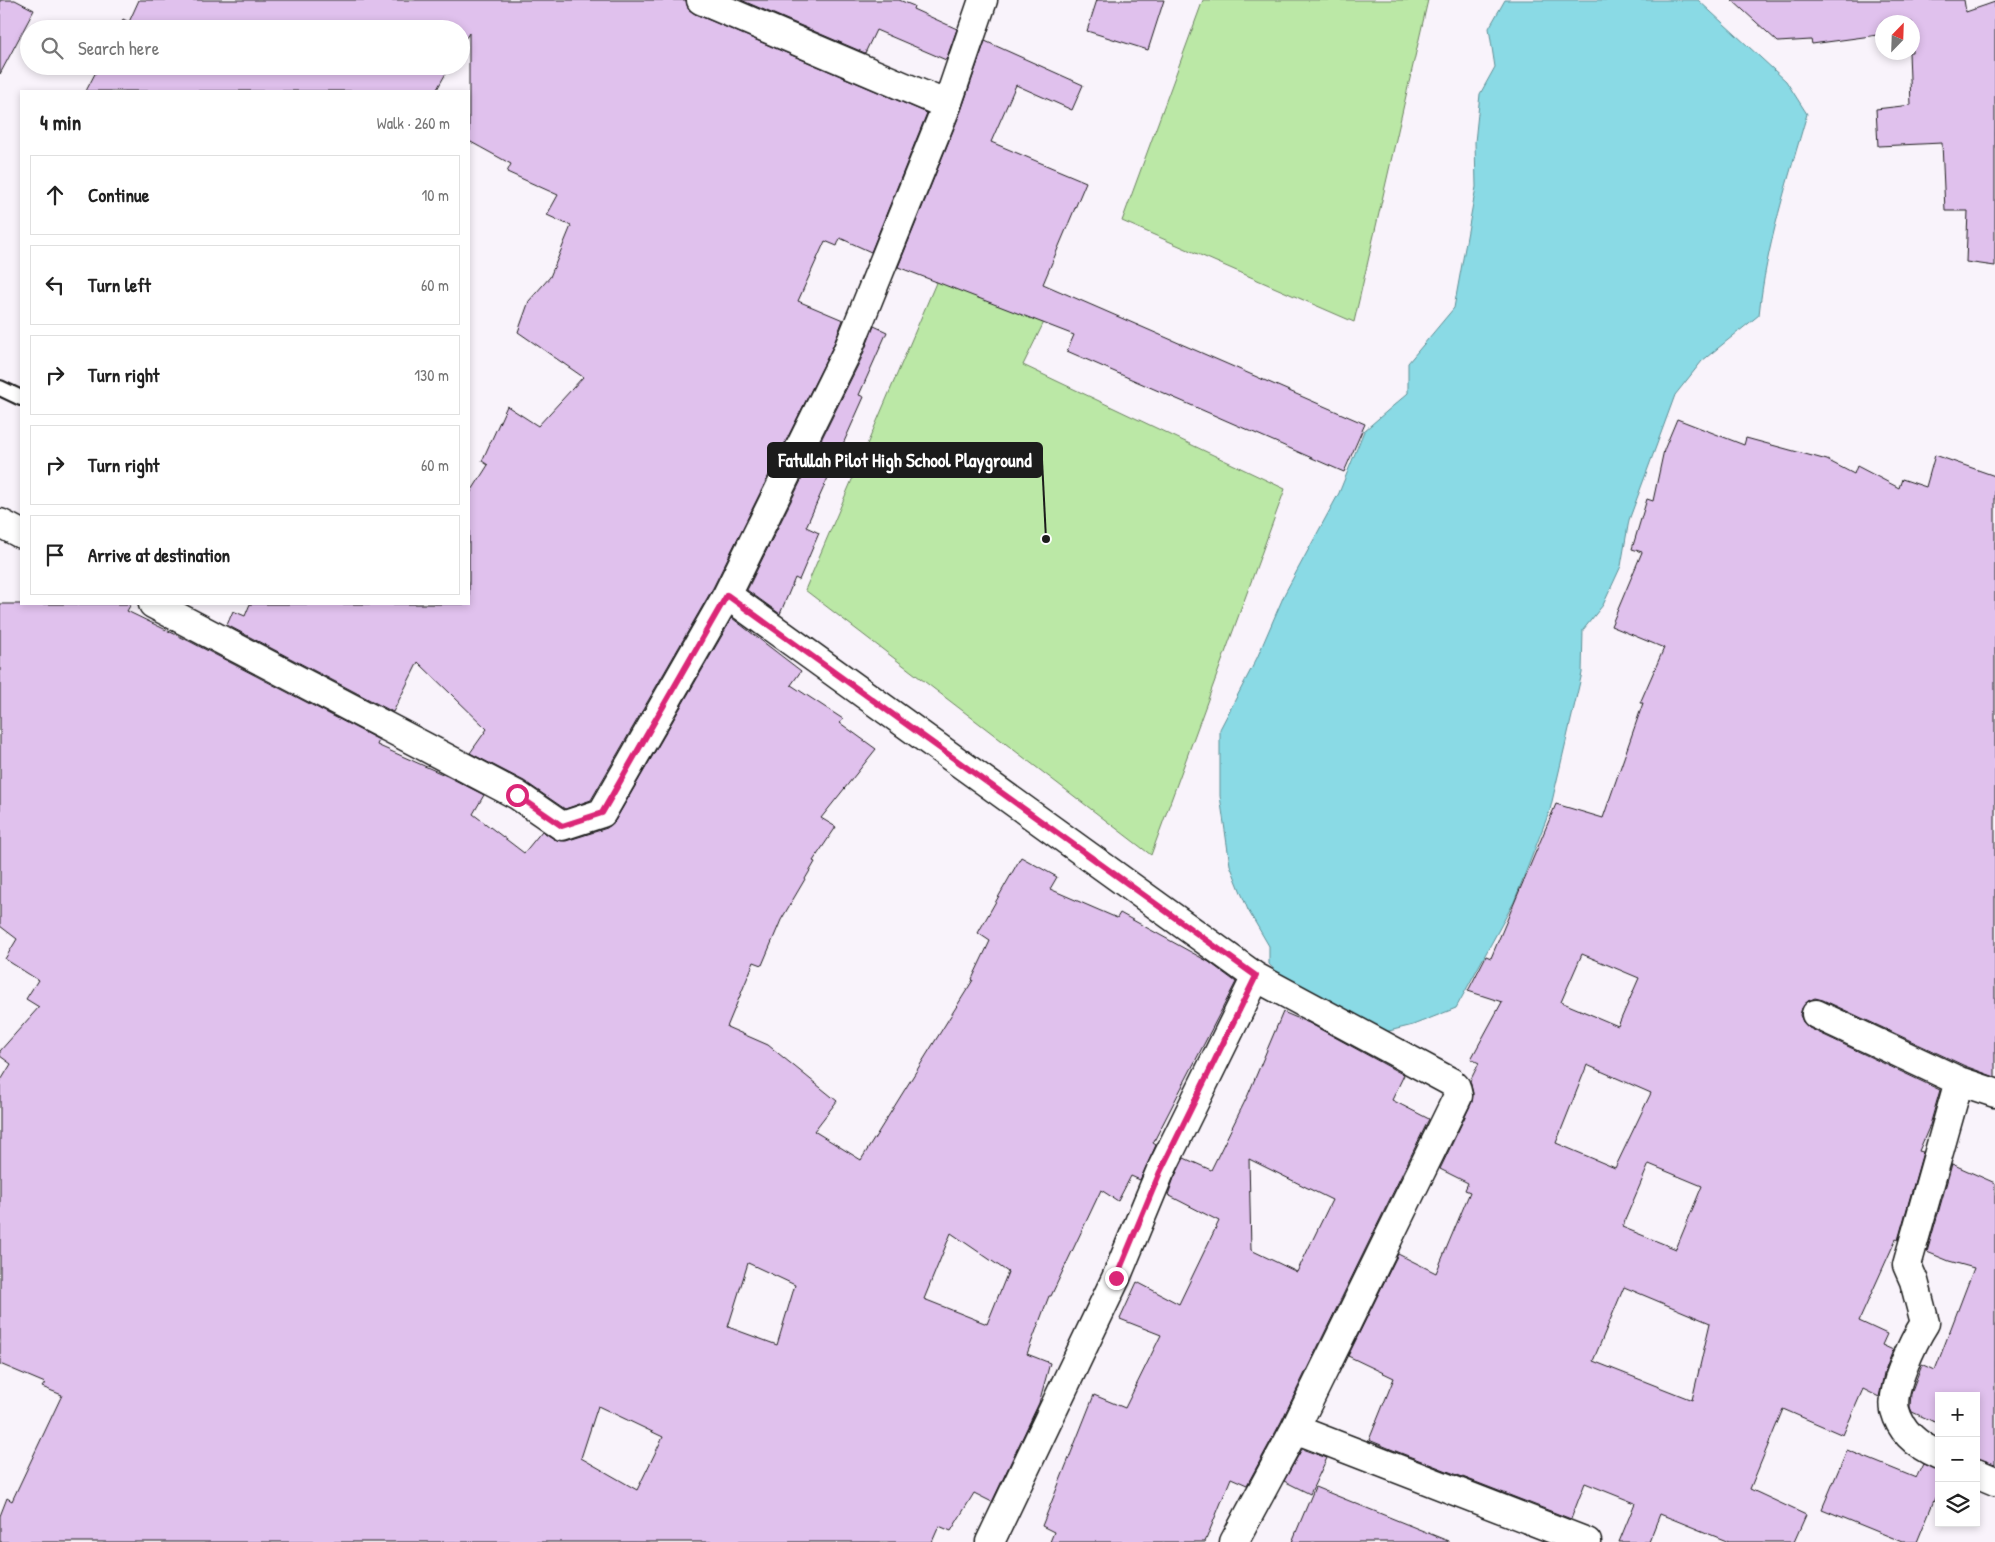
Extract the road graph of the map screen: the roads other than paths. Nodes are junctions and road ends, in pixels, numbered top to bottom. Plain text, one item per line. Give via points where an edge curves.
1 (701, 0) edge
2 (983, 0) edge
3 (947, 105) junction
4 (0, 388) edge
5 (20, 398) edge
6 (0, 523) edge
7 (20, 533) edge
8 (727, 595) junction
9 (155, 605) edge
10 (1256, 976) junction
11 (1816, 1014) dead end
12 (1959, 1081) junction
13 (1995, 1093) edge
14 (1295, 1430) junction
15 (1935, 1453) edge
16 (1980, 1475) edge
17 (1995, 1481) edge
18 (990, 1542) edge
19 (1234, 1542) edge
20 (1587, 1542) edge

1 - 3 street
2 - 3 street
3 - 8 street via 847,352
4 - 5 lane
6 - 7 street
8 - 9 street via 602,813 562,826 517,795
8 - 10 street
10 - 14 street via 1451,1082 1458,1096
10 - 18 street via 1160,1172 1116,1278
11 - 12 street
12 - 13 street
12 - 15 street via 1907,1265 1925,1323 1912,1344 1899,1378 1895,1408 1905,1432 1923,1448
14 - 19 street
14 - 20 street
16 - 17 street

